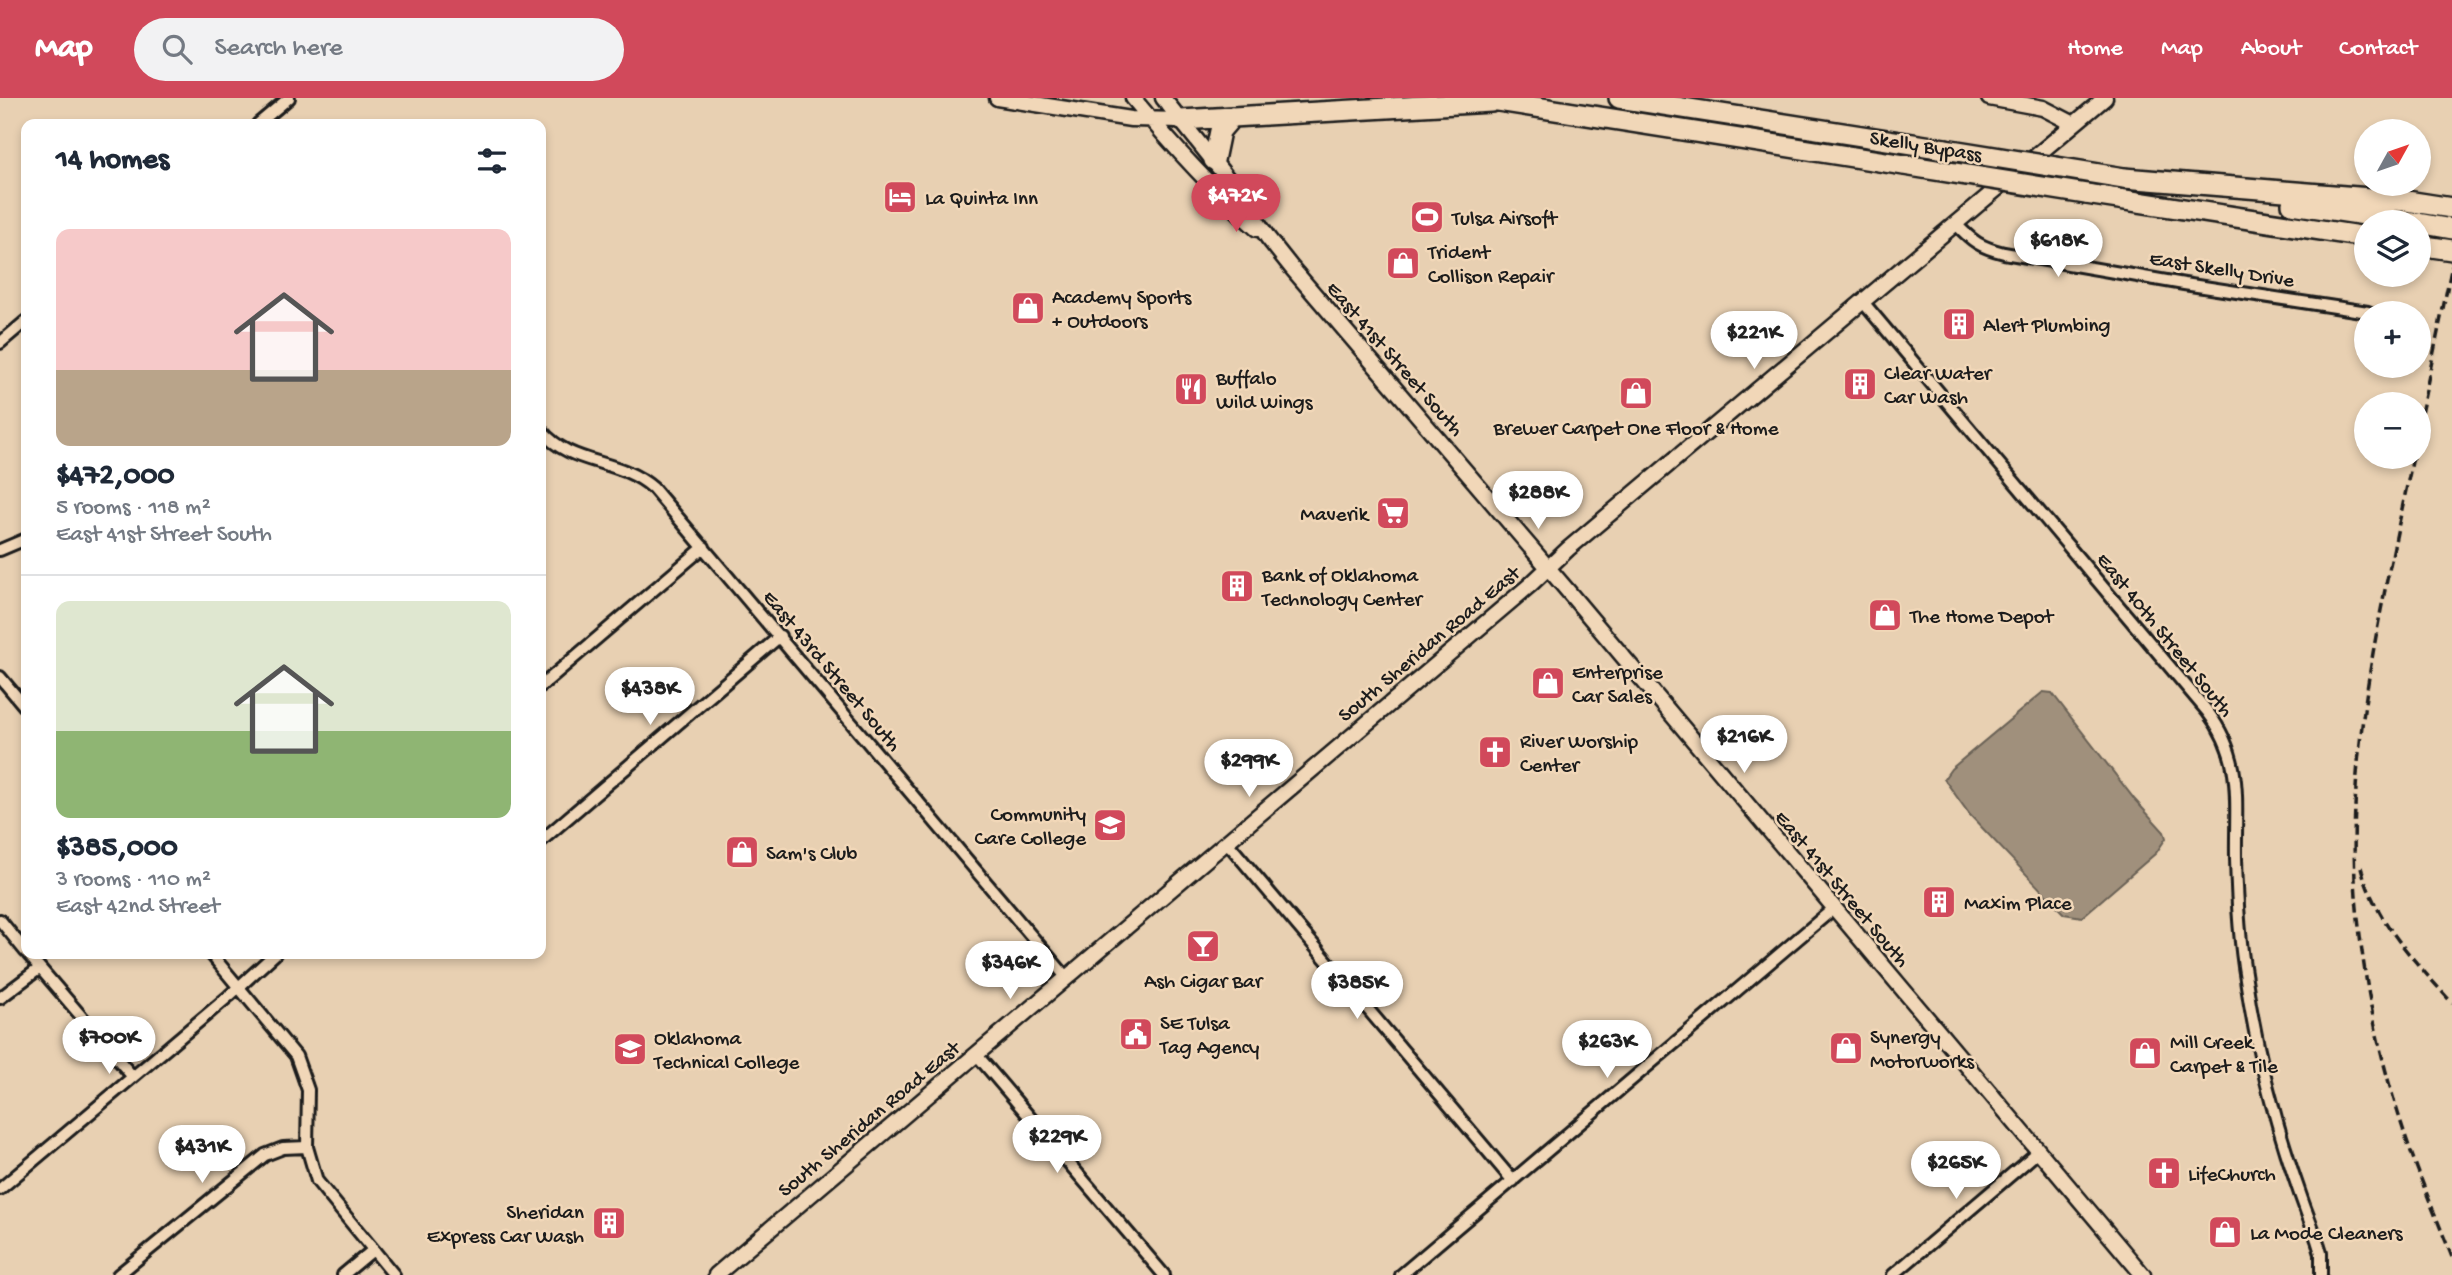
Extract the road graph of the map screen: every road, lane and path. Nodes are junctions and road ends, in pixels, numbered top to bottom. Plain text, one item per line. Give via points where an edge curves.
1 (289, 98) edge
2 (997, 98) edge
3 (1133, 98) edge
4 (1163, 98) edge
5 (1479, 98) edge
6 (1619, 98) edge
7 (1989, 98) edge
8 (2105, 98) edge
9 (1500, 101) junction
10 (1232, 117) junction
11 (1150, 118) junction
12 (264, 119) edge
13 (1181, 120) junction
14 (2074, 124) junction
15 (1214, 160) junction
16 (2452, 208) edge
17 (2359, 210) edge
18 (2431, 213) edge
19 (2431, 223) edge
20 (1956, 224) junction
21 (2452, 229) edge
22 (2354, 235) edge
23 (1268, 238) junction
24 (2431, 247) edge
25 (2452, 250) edge
26 (1863, 302) junction
27 (2354, 310) edge
28 (21, 325) edge
29 (0, 343) edge
30 (546, 435) edge
31 (21, 541) edge
32 (704, 547) junction
33 (0, 550) edge
34 (1548, 569) junction
35 (780, 636) junction
36 (0, 677) edge
37 (546, 682) edge
38 (21, 702) edge
39 (546, 837) edge
40 (1226, 841) junction
41 (1833, 909) junction
42 (0, 920) edge
43 (21, 946) edge
44 (32, 959) edge
45 (215, 959) edge
46 (270, 959) edge
47 (40, 968) junction
48 (1066, 976) junction
49 (239, 987) junction
50 (0, 998) edge
51 (976, 1054) junction
52 (133, 1077) junction
53 (307, 1147) junction
54 (2039, 1151) junction
55 (1513, 1181) junction
56 (0, 1189) edge
57 (373, 1250) junction
58 (2321, 1270) edge
59 (118, 1275) edge
60 (343, 1275) edge
61 (394, 1275) edge
62 (716, 1275) edge
63 (1164, 1275) edge
64 (1401, 1275) edge
65 (1894, 1275) edge
66 (2143, 1275) edge

1 - 12 street
2 - 11 main road
3 - 11 main road, East 41st Street South
4 - 13 main road, East 41st Street South
5 - 9 highway, Skelly Bypass
6 - 17 highway, Skelly Bypass, bridge via 2124,178
7 - 14 main road via 2043,108
8 - 14 main road, South Sheridan Road East
9 - 10 highway
9 - 22 highway, Skelly Bypass, bridge
10 - 13 highway
10 - 15 highway via 1220,131
11 - 13 main road
11 - 23 main road, East 41st Street South via 1227,203
13 - 15 main road, East 41st Street South
14 - 20 main road, South Sheridan Road East
15 - 23 main road, East 41st Street South
16 - 18 highway
19 - 21 highway, Skelly Bypass
20 - 26 main road, South Sheridan Road East
20 - 27 street, East Skelly Drive via 1982,247 2004,253
23 - 34 main road, East 41st Street South
24 - 25 highway
26 - 34 main road, South Sheridan Road East
26 - 58 street, East 40th Street South via 2226,738 2236,781 2239,914 2253,1023 2274,1116 2317,1240
28 - 29 street
30 - 32 street, East 43rd Street South via 573,454 619,467 644,480
31 - 33 street
32 - 35 street, East 43rd Street South
32 - 37 street
34 - 40 main road, South Sheridan Road East
34 - 41 main road, East 41st Street South
35 - 39 street
35 - 48 street, East 43rd Street South
36 - 38 street
40 - 48 main road, South Sheridan Road East
40 - 55 street
41 - 54 main road, East 41st Street South
41 - 55 street
42 - 43 street
44 - 47 street
45 - 49 street
46 - 49 street
47 - 50 street
47 - 52 street
48 - 51 main road, South Sheridan Road East
49 - 52 street
49 - 53 street via 288,1044 303,1073 309,1102
51 - 62 main road, South Sheridan Road East
51 - 63 street
52 - 56 street
53 - 57 street via 322,1188
53 - 59 street via 283,1148 265,1155
54 - 65 street
54 - 66 main road, East 41st Street South
55 - 64 street
57 - 60 street
57 - 61 street

